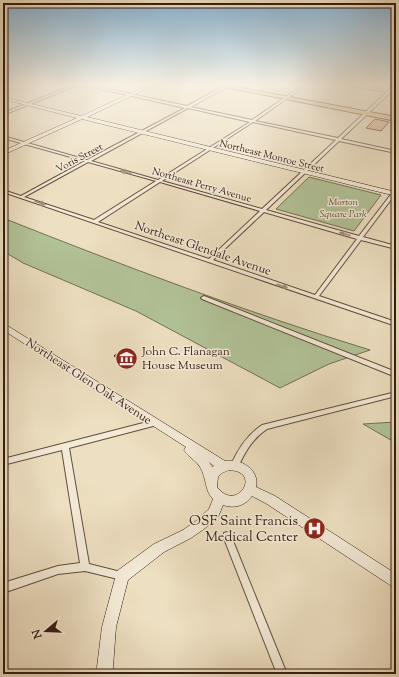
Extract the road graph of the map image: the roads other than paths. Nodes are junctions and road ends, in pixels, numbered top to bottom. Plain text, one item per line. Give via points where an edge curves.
1 (83, 117) joint
2 (171, 117) edge
3 (233, 117) edge
4 (259, 117) edge
5 (363, 117) edge
6 (382, 117) edge
7 (396, 119) edge
8 (253, 121) junction
9 (143, 132) junction
10 (3, 137) edge
11 (339, 139) junction
12 (25, 143) junction
13 (210, 149) junction
14 (396, 152) edge
15 (3, 153) edge
16 (88, 161) junction
17 (305, 172) junction
18 (158, 181) junction
19 (3, 191) edge
20 (395, 193) edge
21 (21, 197) junction
22 (264, 211) junction
23 (95, 222) junction
24 (361, 238) junction
25 (396, 248) edge
26 (210, 261) junction
27 (316, 297) junction
28 (204, 298) dead end
29 (396, 324) edge
30 (3, 326) edge
31 (396, 374) edge
32 (396, 394) edge
33 (155, 423) junction
34 (176, 437) junction
35 (65, 446) junction
36 (3, 462) edge
37 (229, 466) junction
38 (211, 477) junction
39 (251, 490) junction
40 (220, 498) junction
41 (227, 536) dead end
42 (85, 567) junction
43 (122, 576) junction
44 (396, 582) edge
45 (3, 588) edge
46 (106, 674) edge
47 (282, 674) edge

1 - 9 street, Northeast Monroe Street
1 - 12 street
2 - 9 street, Voris Street
3 - 8 street
4 - 8 street
5 - 11 street
6 - 7 main road
8 - 11 street
8 - 13 street
9 - 13 street, Northeast Monroe Street
9 - 16 street, Voris Street
10 - 12 street, Northeast Perry Avenue
11 - 14 street
11 - 17 street
12 - 15 street
12 - 16 street, Northeast Perry Avenue
13 - 17 street, Northeast Monroe Street
13 - 18 street
18 -> 16 street, Northeast Perry Avenue
16 - 21 street, Voris Street
17 - 20 street, Northeast Monroe Street
17 - 22 street
18 - 22 street, Northeast Perry Avenue
18 - 23 street
19 - 21 street, Northeast Glendale Avenue
20 - 24 street
21 -> 23 street, Northeast Glendale Avenue
24 -> 22 street, Northeast Perry Avenue
22 - 26 street
23 - 26 street, Northeast Glendale Avenue
24 - 25 street, Northeast Perry Avenue
24 - 27 street
26 -> 27 street, Northeast Glendale Avenue
27 - 29 street, Northeast Glendale Avenue
28 - 31 street
30 - 33 street, Northeast Glen Oak Avenue
32 - 37 street via 265,427 249,440
33 - 34 street, Northeast Glen Oak Avenue
33 - 35 street
34 - 37 street, Northeast Glen Oak Avenue
34 - 38 street, Northeast Glen Oak Avenue via 203,462
35 - 36 street
35 - 42 street
37 - 38 street via 218,468
37 - 39 street via 240,467 249,474
38 - 40 street via 212,489
39 - 40 street via 238,501
39 - 44 street
40 - 43 street via 214,512 200,525 158,548
41 - 47 street
42 - 43 street
42 - 45 street via 58,570
43 - 46 street via 109,627

